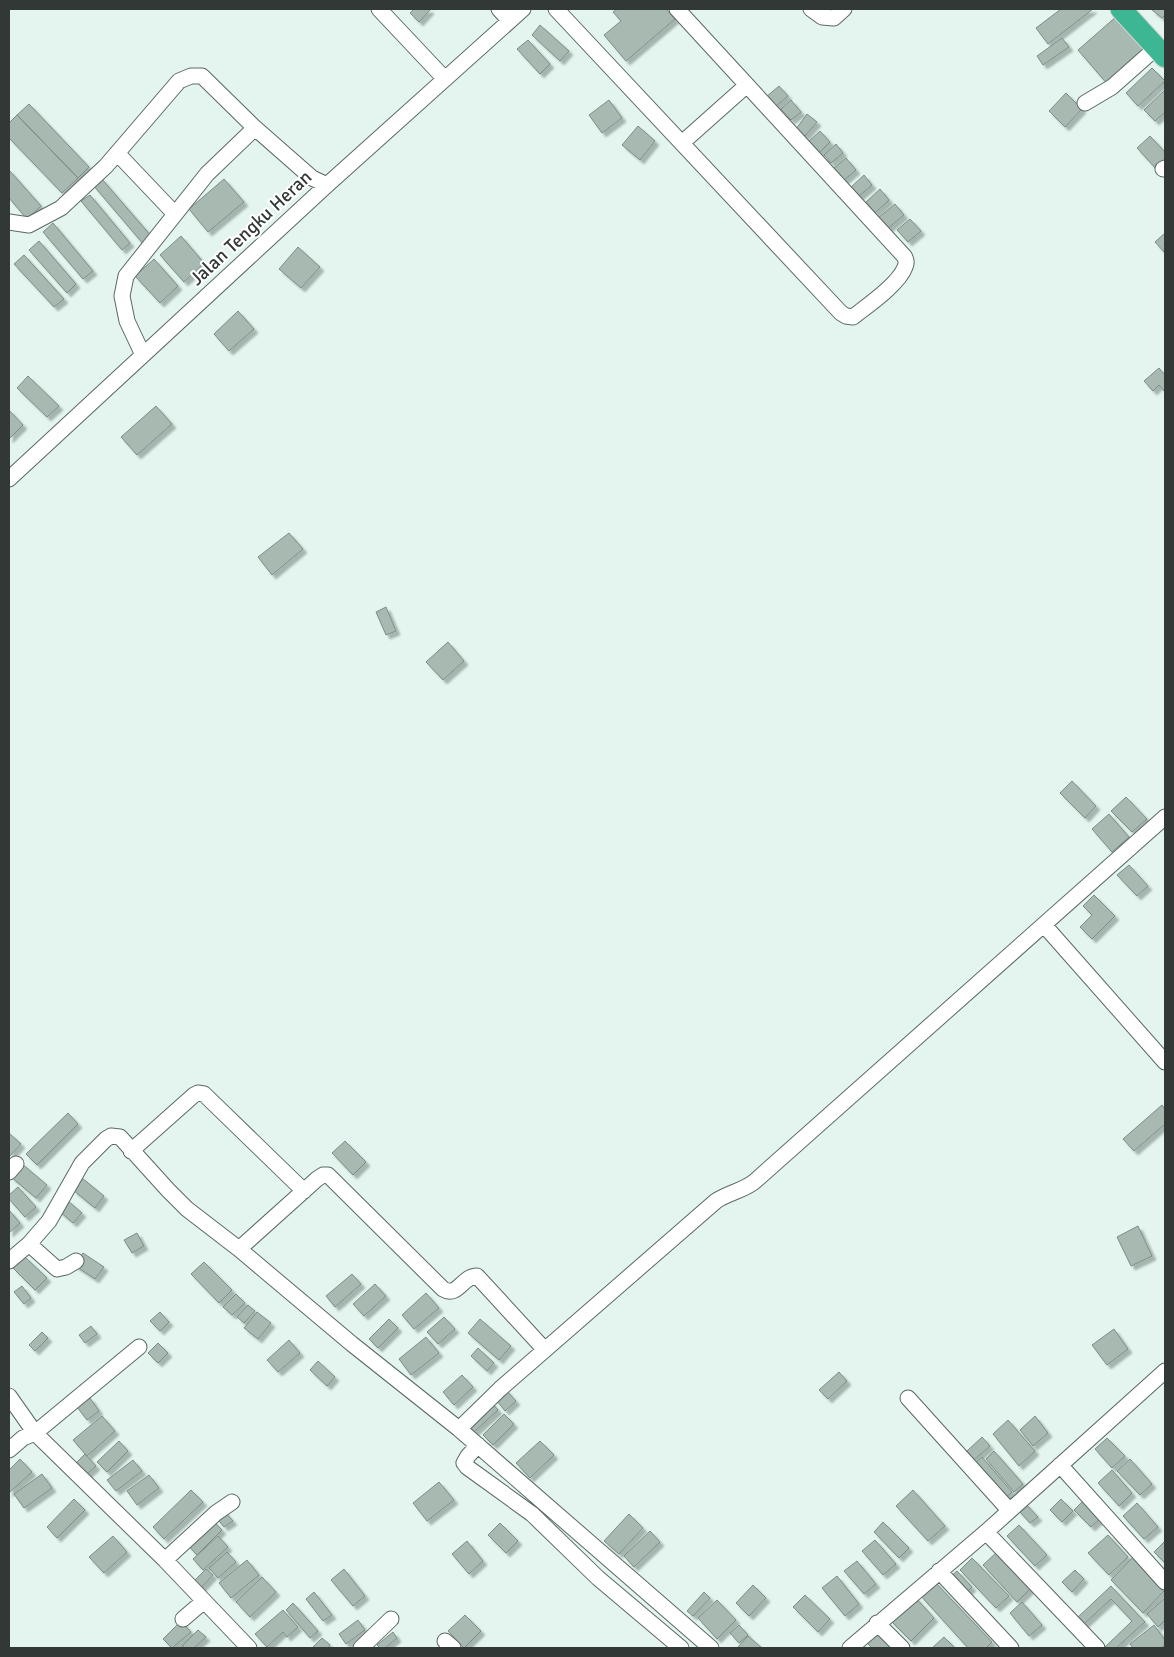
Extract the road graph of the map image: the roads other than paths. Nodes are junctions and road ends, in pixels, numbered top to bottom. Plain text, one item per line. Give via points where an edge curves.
1 (379, 9) edge
2 (499, 9) edge
3 (522, 9) edge
4 (556, 9) edge
5 (677, 9) edge
6 (811, 9) edge
7 (844, 9) edge
8 (1121, 9) edge
9 (509, 20) junction
10 (1161, 52) edge
11 (444, 78) junction
12 (747, 85) junction
13 (1086, 103) dead end
14 (254, 128) junction
15 (683, 142) junction
16 (117, 153) junction
17 (327, 185) junction
18 (175, 214) junction
19 (9, 222) edge
20 (143, 355) junction
21 (9, 478) edge
22 (1165, 817) edge
23 (1044, 925) junction
24 (1165, 1062) edge
25 (131, 1151) junction
26 (304, 1191) junction
27 (29, 1244) junction
28 (239, 1249) junction
29 (9, 1261) edge
30 (76, 1261) dead end
31 (139, 1347) dead end
32 (545, 1350) junction
33 (1165, 1371) edge
34 (9, 1396) edge
35 (908, 1398) dead end
36 (459, 1429) junction
37 (35, 1432) junction
38 (9, 1450) edge
39 (473, 1450) junction
40 (1060, 1465) junction
41 (232, 1502) dead end
42 (1009, 1510) junction
43 (986, 1532) junction
44 (165, 1560) junction
45 (939, 1571) junction
46 (1165, 1582) edge
47 (204, 1601) junction
48 (183, 1619) dead end
49 (391, 1619) dead end
50 (878, 1623) junction
51 (250, 1648) edge
52 (361, 1648) edge
53 (681, 1648) edge
54 (711, 1648) edge
55 (850, 1648) edge
56 (902, 1648) edge
57 (1011, 1648) edge
58 (1097, 1648) edge

1 - 11 street
2 - 9 street
3 - 9 street, Jalan Tengku Heran
4 - 15 street
5 - 12 street
6 - 7 street via 822,17 834,18
8 - 10 highway
9 - 11 street, Jalan Tengku Heran
10 - 13 street
11 - 17 street, Jalan Tengku Heran
12 - 15 street
12 - 15 street via 904,256 905,268 877,299 853,317 841,313
14 - 16 street via 202,76 191,76 179,81
14 - 17 street via 312,178
14 - 18 street via 206,174
16 - 18 street
16 - 19 street via 61,208 29,225
17 - 20 street, Jalan Tengku Heran
18 - 20 street via 126,276 122,296 127,321
20 - 21 street, Jalan Tengku Heran
22 - 23 street
23 - 24 street
23 - 32 street via 754,1182 716,1200
25 - 26 street via 194,1096 204,1094
25 - 27 street via 116,1136 99,1145 82,1163 49,1221
25 - 28 street via 187,1208
26 - 28 street
26 - 32 street via 323,1175 328,1175 443,1289 453,1292 477,1276
27 - 29 street
27 - 30 street via 57,1269
28 - 36 street
31 - 37 street
32 - 36 street
33 - 40 street
34 - 37 street
35 - 42 street
36 - 39 street
37 - 38 street
37 - 44 street
39 - 53 street via 464,1463 467,1467 532,1514 598,1578
39 - 54 street
40 - 42 street
40 - 46 street
41 - 44 street via 216,1512
42 - 43 street
43 - 45 street
43 - 58 street
44 - 47 street
45 - 50 street
45 - 57 street
47 - 48 street
47 - 51 street
49 - 52 street
50 - 55 street
50 - 56 street

